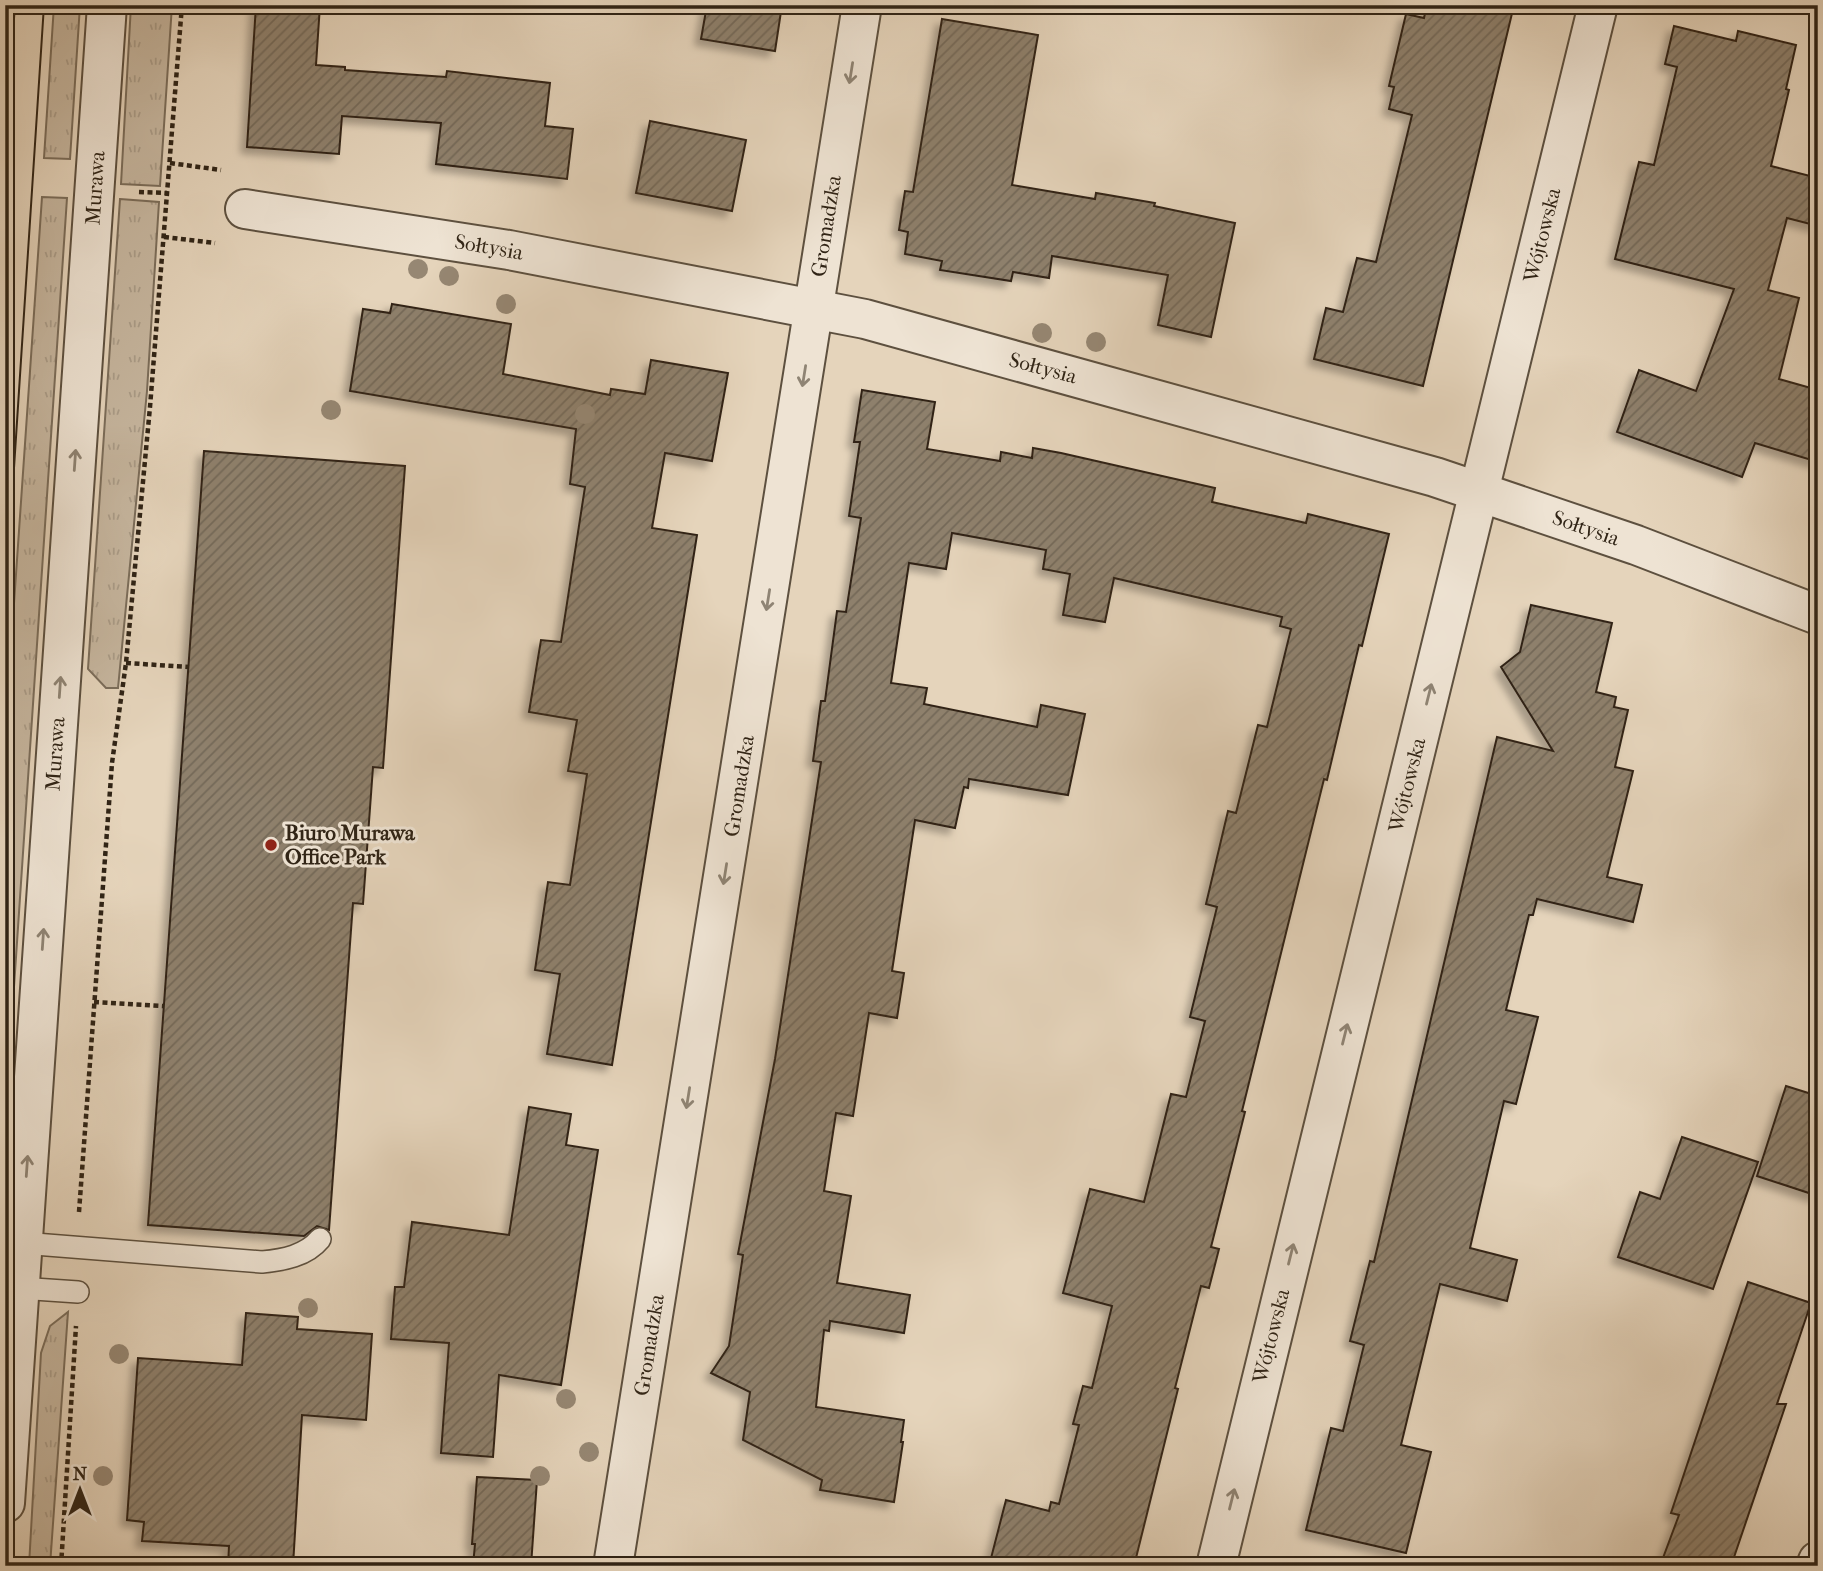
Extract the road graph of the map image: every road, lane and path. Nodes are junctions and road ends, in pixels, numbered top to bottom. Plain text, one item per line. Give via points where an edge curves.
1 (107, 5) edge
2 (182, 5) edge
3 (862, 5) edge
4 (1598, 5) edge
5 (135, 192) dead end
6 (167, 193) junction
7 (245, 209) dead end
8 (813, 308) junction
9 (1479, 491) junction
10 (1818, 615) edge
11 (126, 663) junction
12 (188, 667) dead end
13 (94, 1002) junction
14 (164, 1006) dead end
15 (320, 1239) dead end
16 (22, 1243) junction
17 (79, 1247) junction
18 (19, 1288) junction
19 (78, 1292) joint
20 (5, 1503) edge
21 (1818, 1561) edge
22 (61, 1566) edge
23 (613, 1566) edge
24 (1216, 1566) edge
25 (1816, 1566) edge

16 -> 1 street, Murawa
2 - 6 path
3 -> 8 street, Gromadzka
4 - 9 street, Wójtowska
5 - 6 path
6 - 11 path
7 - 8 street, Sołtysia via 509,250
8 - 9 street, Sołtysia
8 -> 23 street, Gromadzka
9 - 10 street, Sołtysia
24 -> 9 street, Wójtowska
11 - 12 path
11 - 13 path via 112,763
13 - 14 path
13 - 17 path
15 - 17 lane via 291,1257 262,1262
16 - 17 lane
16 - 18 street, Murawa
18 - 19 lane
18 - 20 street, Murawa
19 - 22 path
21 - 25 street

